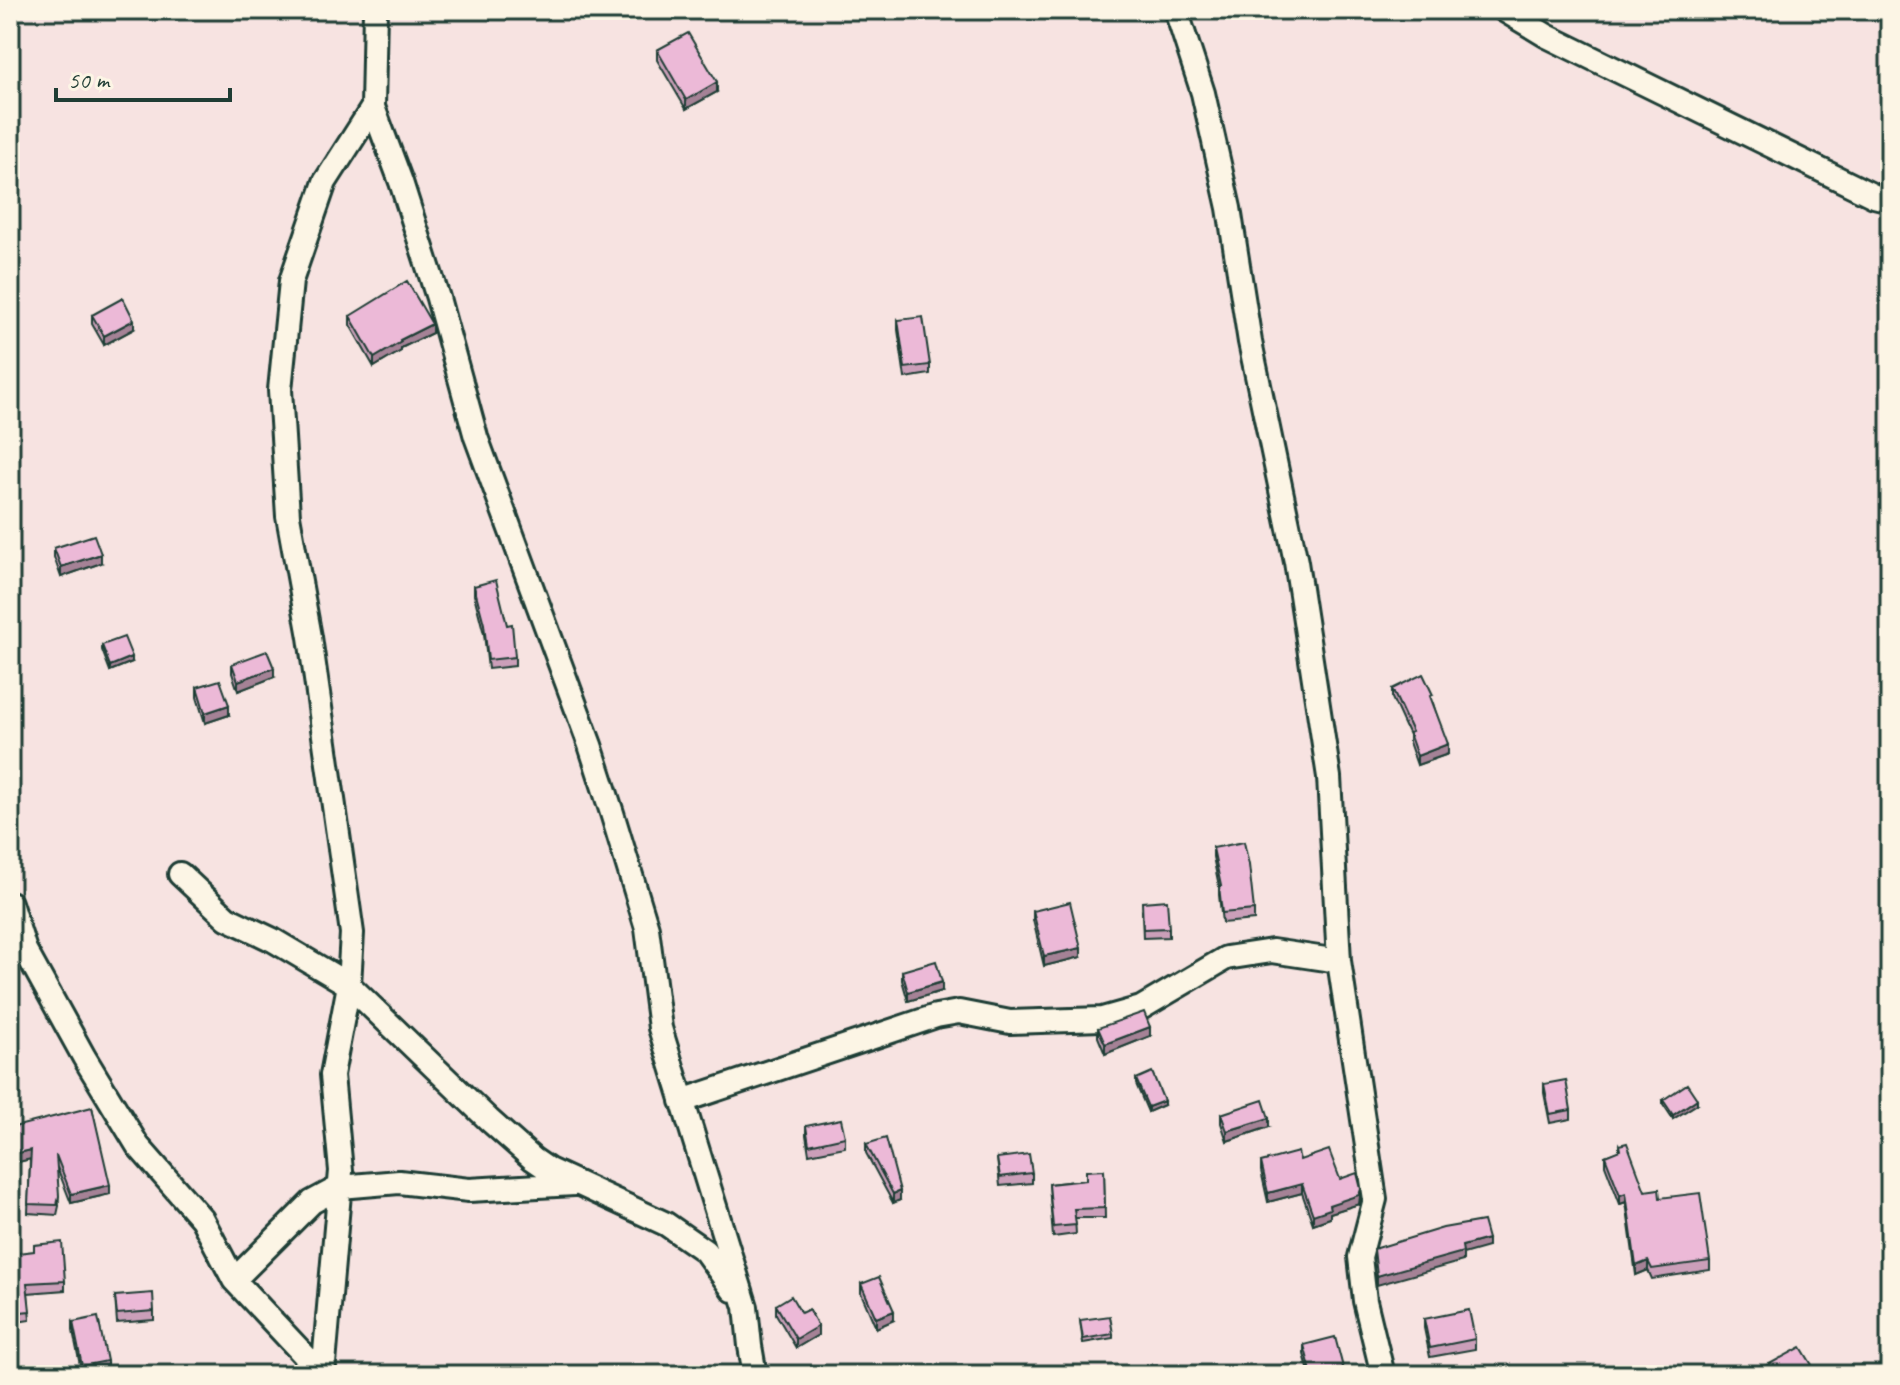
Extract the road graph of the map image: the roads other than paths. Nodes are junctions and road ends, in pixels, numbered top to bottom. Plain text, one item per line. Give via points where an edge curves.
1 (375, 10) edge
2 (1176, 10) edge
3 (1504, 10) edge
4 (373, 107) junction
5 (1890, 200) edge
6 (180, 874) dead end
7 (10, 903) edge
8 (1339, 961) junction
9 (349, 985) junction
10 (682, 1101) junction
11 (579, 1184) junction
12 (340, 1187) junction
13 (234, 1280) junction
14 (746, 1307) junction
15 (323, 1375) edge
16 (755, 1375) edge
17 (1383, 1375) edge

1 - 4 street
2 - 8 street via 1203,93 1229,208 1250,342 1296,562 1329,777
3 - 5 street via 1547,36
4 - 9 street via 325,182 291,281 280,390 288,516 352,933
4 - 10 street via 438,298 476,437 612,813 647,928 660,1028
6 - 9 street via 227,918
7 - 13 street via 25,950 84,1057 138,1146 202,1219
8 - 10 street via 1272,951 1226,958 1141,1008 1102,1019 1010,1022 959,1012 936,1016
8 - 17 street via 1375,1199 1360,1257
9 - 11 street via 533,1159
9 - 12 street via 332,1075
10 - 14 street
11 - 12 street via 469,1190 399,1182
11 - 14 street via 666,1224 705,1251
12 - 13 street via 312,1202
12 - 15 street
13 - 15 street
14 - 16 street

